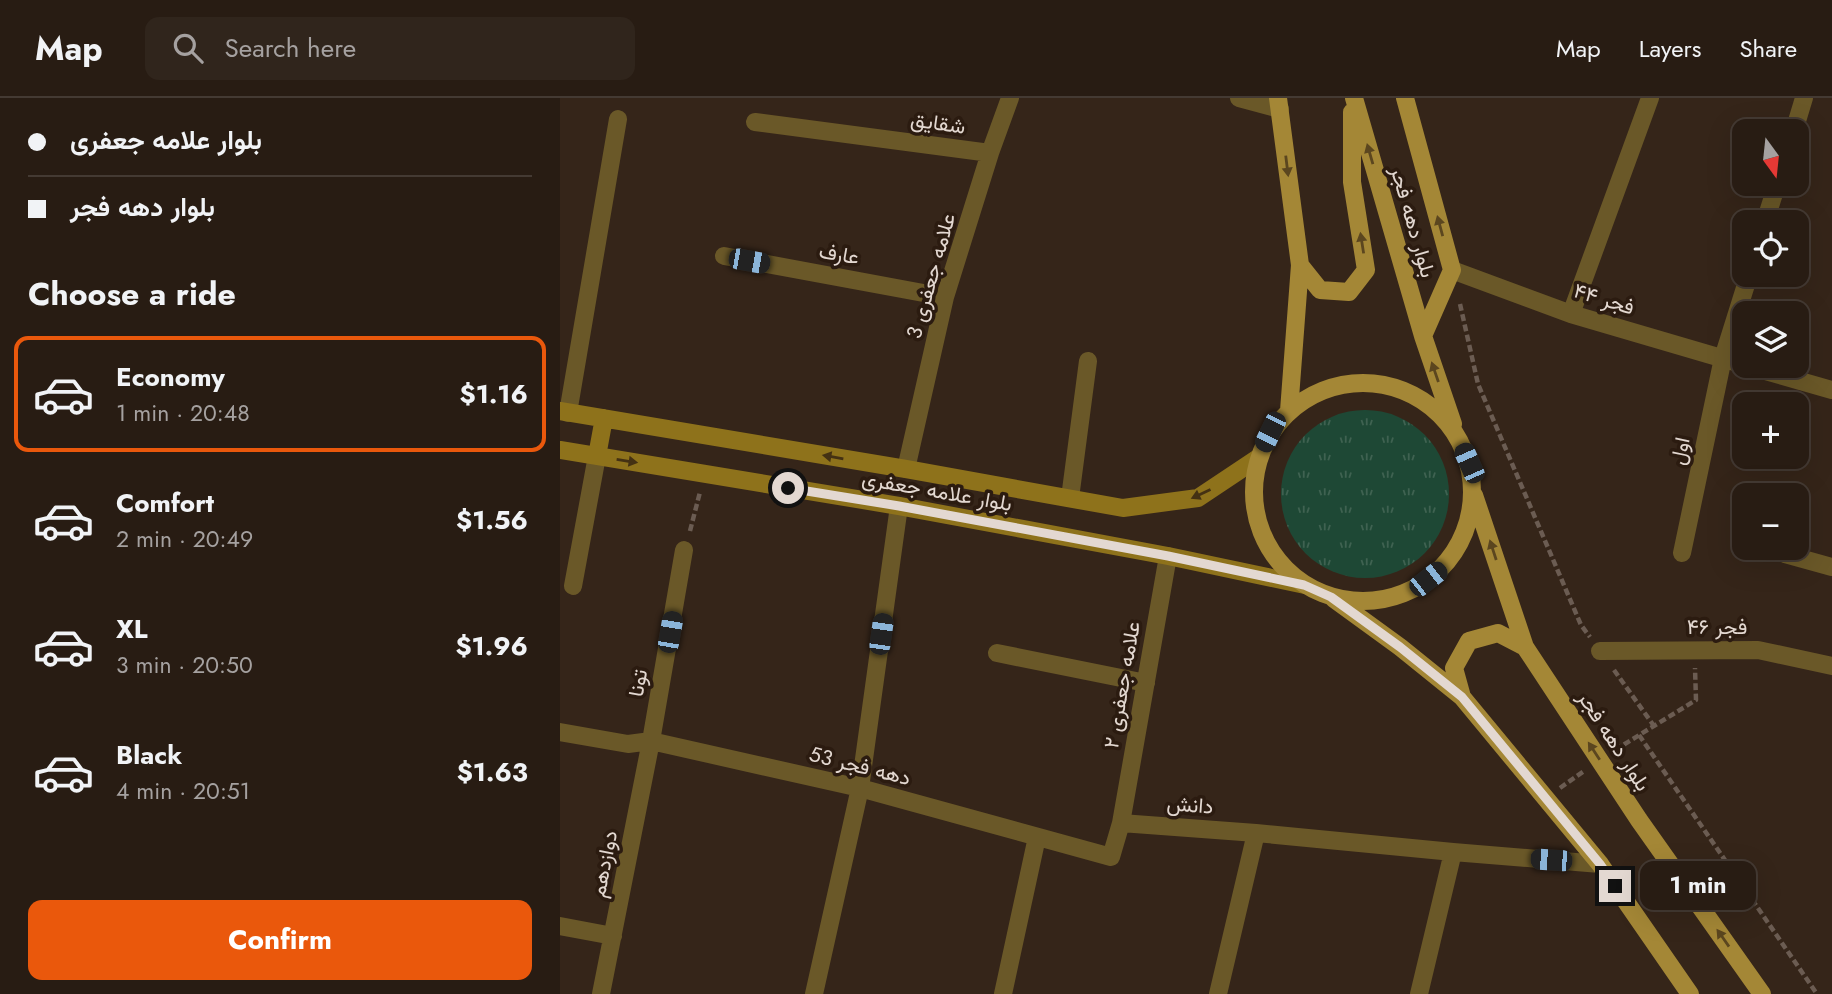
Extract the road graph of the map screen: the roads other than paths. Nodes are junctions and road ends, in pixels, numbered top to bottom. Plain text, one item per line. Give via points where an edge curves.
1 (1010, 98) edge
2 (1239, 98) edge
3 (1353, 98) edge
4 (1405, 98) edge
5 (1650, 98) edge
6 (1804, 98) edge
7 (1279, 103) edge
8 (618, 119) dead end
9 (1798, 119) edge
10 (755, 122) dead end
11 (990, 153) junction
12 (724, 256) dead end
13 (1300, 265) junction
14 (1452, 270) junction
15 (1745, 287) edge
16 (945, 297) junction
17 (1572, 314) junction
18 (1423, 336) junction
19 (1723, 358) junction
20 (1088, 361) dead end
21 (1732, 361) edge
22 (1791, 378) edge
23 (1832, 390) edge
24 (1289, 411) junction
25 (564, 412) edge
26 (604, 418) junction
27 (1458, 437) junction
28 (560, 450) edge
29 (597, 456) junction
30 (1258, 458) junction
31 (906, 469) junction
32 (1473, 491) junction
33 (1070, 498) junction
34 (899, 506) junction
35 (684, 550) road end
36 (1682, 553) dead end
37 (1168, 556) junction
38 (1807, 560) edge
39 (1832, 567) edge
40 (1304, 585) junction
41 (573, 586) dead end
42 (1331, 597) junction
43 (1525, 647) junction
44 (1600, 651) road end
45 (997, 653) dead end
46 (1832, 666) edge
47 (1146, 683) junction
48 (1462, 697) junction
49 (560, 732) edge
50 (651, 741) junction
51 (860, 788) junction
52 (1121, 822) junction
53 (1256, 833) junction
54 (1037, 836) junction
55 (1453, 852) junction
56 (1600, 864) junction
57 (560, 926) edge
58 (613, 936) junction
59 (601, 994) edge
60 (814, 994) edge
61 (1003, 994) edge
62 (1218, 994) edge
63 (1419, 994) edge
64 (1690, 994) edge
65 (1762, 994) edge

1 - 11 street, علامه جعفری 3
2 - 7 street
13 -> 3 main road via 1320,290 1349,292 1366,270 1352,182
18 -> 3 main road, بلوار دهه فجر
14 -> 4 main road
5 - 17 street
6 - 9 street
7 -> 13 main road
8 - 25 street
10 - 11 street, شقایق
11 - 16 street, علامه جعفری 3
12 - 16 street, عارف
13 - 24 main road
14 - 17 street, فجر ۴۴
14 - 18 main road
15 - 19 street, اول
16 - 31 street, علامه جعفری 3
17 - 19 street, فجر ۴۴
27 -> 18 main road, بلوار دهه فجر
19 - 21 street, فجر ۴۴
19 - 36 street, اول
20 - 33 street
22 - 23 street, فجر ۴۴
24 - 27 main road via 1338,385 1366,382 1393,386 1441,415
24 - 30 main road via 1270,432
25 - 26 main road, بلوار علامه جعفری
26 - 29 main road
31 -> 26 main road, بلوار علامه جعفری
27 - 32 main road via 1469,463
28 - 29 main road, بلوار علامه جعفری
29 -> 34 main road, بلوار علامه جعفری
29 - 41 street
30 -> 33 main road, بلوار علامه جعفری via 1198,498 1124,508
30 - 40 main road via 1252,486 1258,525 1282,567
31 - 33 main road, بلوار علامه جعفری
32 - 42 main road via 1469,520 1458,547 1440,570 1417,588 1389,599 1360,602
43 -> 32 main road, بلوار دهه فجر
34 - 37 main road, بلوار علامه جعفری
34 - 51 street
35 - 50 street, تونا
37 - 40 main road, بلوار علامه جعفری
37 - 47 street, علامه جعفری ۲
38 - 39 street
40 - 42 main road
42 - 48 main road
43 - 48 main road via 1498,633 1469,641 1454,668
65 -> 43 main road, بلوار دهه فجر
44 - 46 street, فجر ۴۶ via 1758,650
45 - 47 street
47 - 52 street, علامه جعفری ۲
48 - 56 main road
49 - 50 street, دهه فجر 53 via 628,744
50 - 51 street, دهه فجر 53
50 - 58 street, دوازدهم
51 - 54 street, دهه فجر 53
51 - 60 street
52 - 53 street, دانش
52 - 54 street, دهه فجر 53 via 1111,857
53 - 55 street, دانش
53 - 62 street
54 - 61 street
55 - 56 street, دانش
55 - 63 street
56 - 64 main road
57 - 58 street
58 - 59 street, دوازدهم

